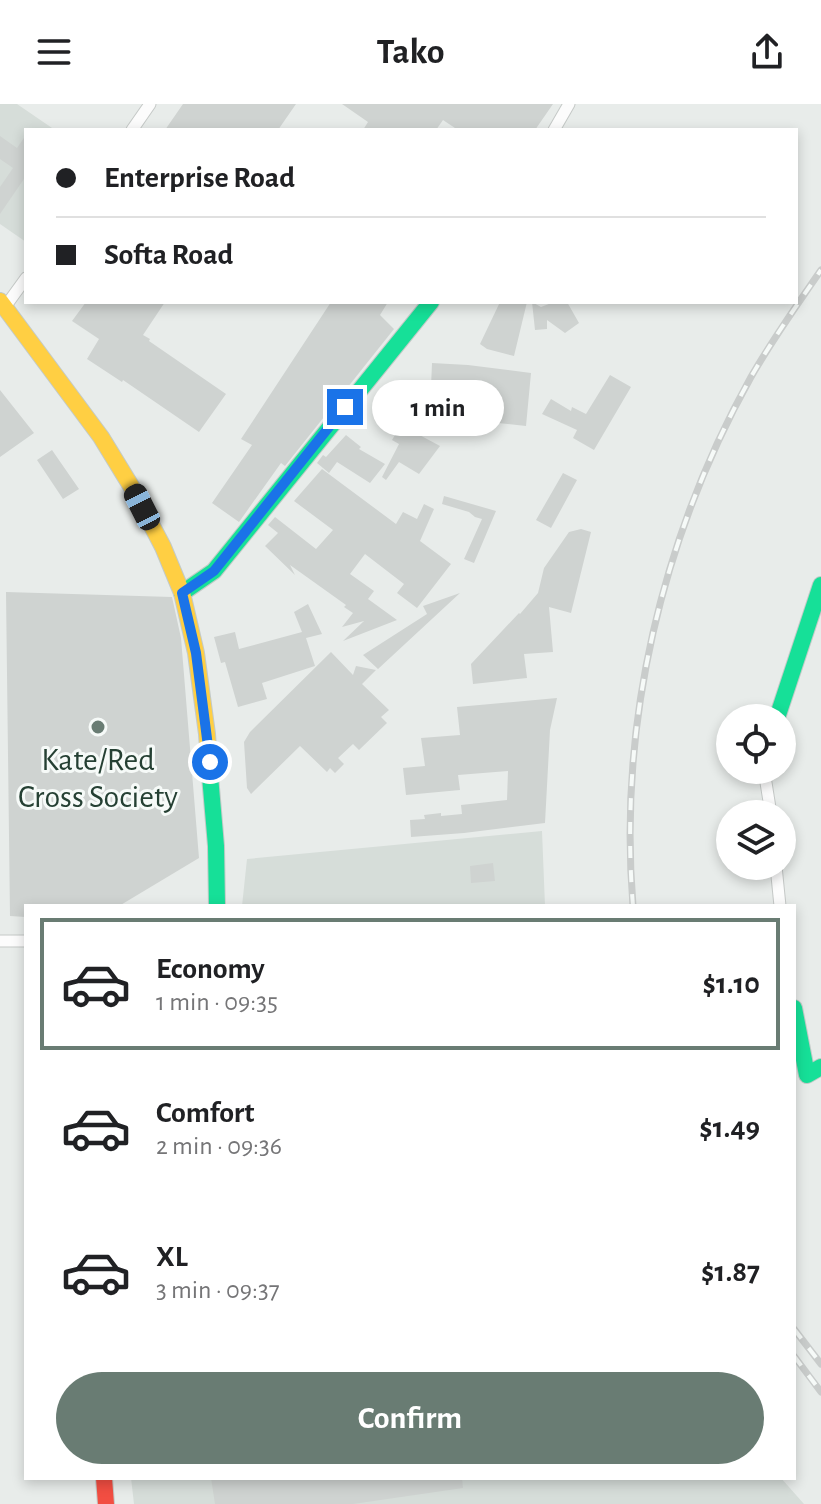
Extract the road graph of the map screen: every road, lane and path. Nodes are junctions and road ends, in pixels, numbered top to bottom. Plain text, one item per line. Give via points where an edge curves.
1 (150, 104) edge
2 (569, 104) edge
3 (133, 128) edge
4 (555, 128) edge
5 (24, 280) edge
6 (3, 304) edge
7 (429, 304) edge
8 (821, 585) edge
9 (182, 593) junction
10 (782, 704) edge
11 (777, 880) edge
12 (217, 904) edge
13 (780, 904) edge
14 (0, 941) edge
15 (24, 941) edge
16 (796, 1014) edge
17 (814, 1071) edge
18 (104, 1480) edge
19 (106, 1504) edge

1 - 3 street
2 - 4 street
5 - 6 street
6 - 9 main road via 124,474
7 - 9 main road via 214,571
8 - 10 main road
9 - 12 main road via 207,734
11 - 13 street
14 - 15 street
16 - 17 main road
18 - 19 main road

